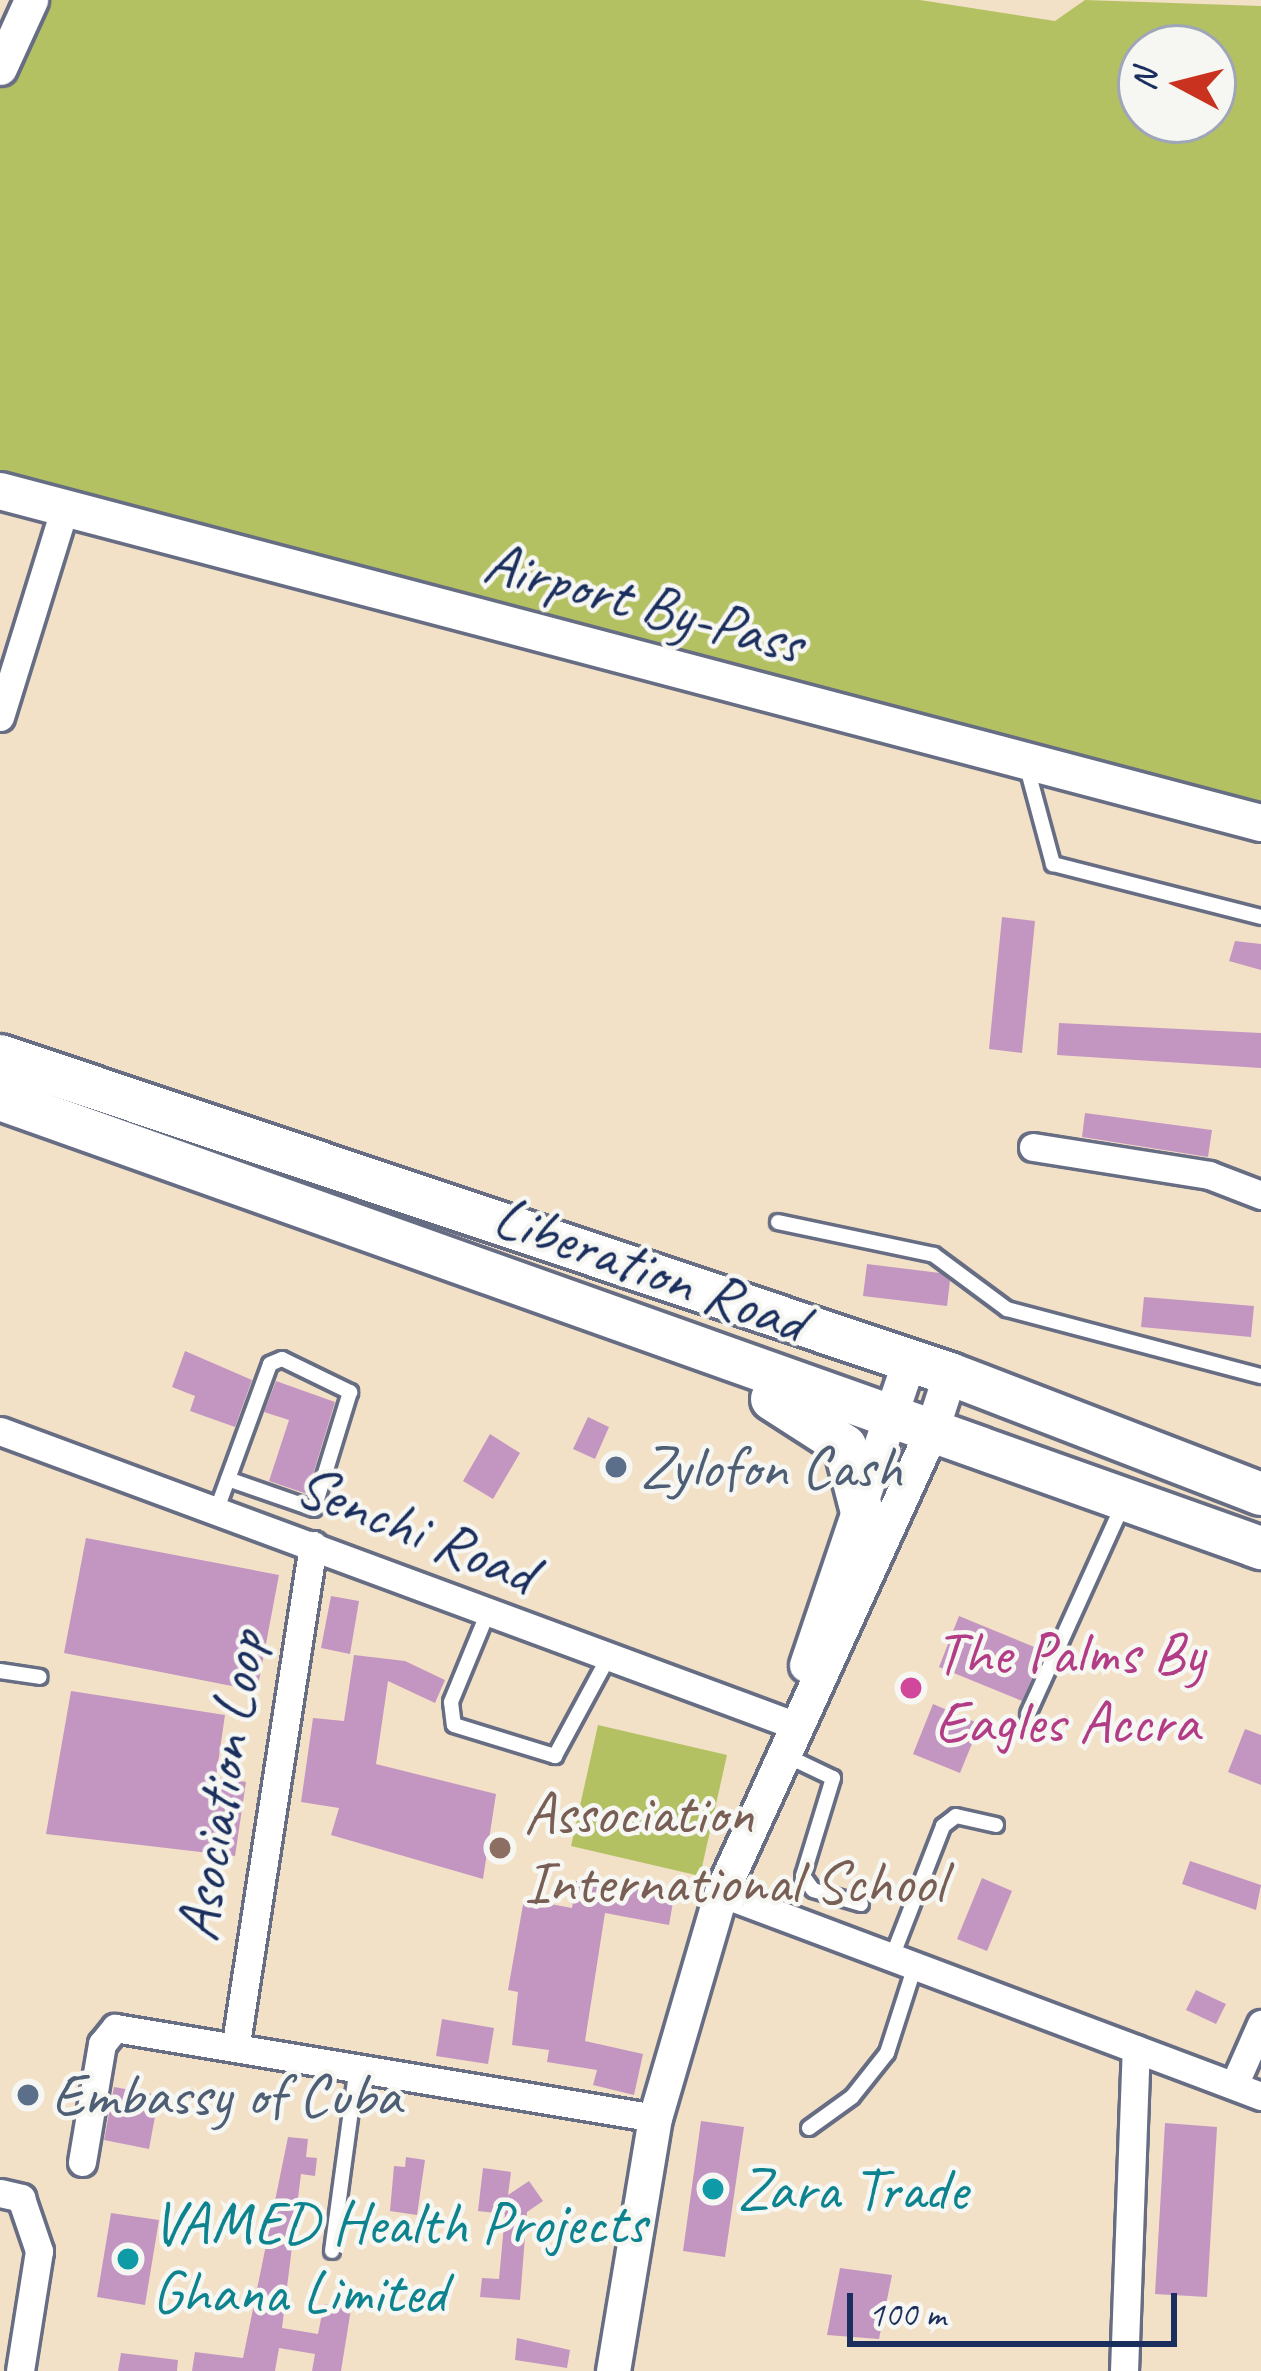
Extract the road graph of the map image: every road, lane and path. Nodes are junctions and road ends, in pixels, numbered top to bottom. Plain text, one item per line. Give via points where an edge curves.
1 (31, 0) edge
2 (5, 46) edge
3 (0, 491) edge
4 (64, 507) junction
5 (0, 717) edge
6 (1026, 764) junction
7 (1261, 823) edge
8 (1261, 917) edge
9 (0, 1056) edge
10 (0, 1099) edge
11 (1033, 1147) dead end
12 (1261, 1195) edge
13 (778, 1222) dead end
14 (703, 1352) junction
15 (909, 1361) junction
16 (950, 1374) junction
17 (1261, 1376) edge
18 (920, 1423) junction
19 (0, 1431) edge
20 (228, 1479) junction
21 (1261, 1496) edge
22 (1125, 1501) junction
23 (217, 1509) junction
24 (862, 1512) junction
25 (313, 1545) junction
26 (1261, 1548) edge
27 (486, 1617) junction
28 (607, 1660) junction
29 (0, 1671) edge
30 (40, 1677) dead end
31 (1028, 1714) dead end
32 (788, 1740) junction
33 (996, 1825) dead end
34 (721, 1893) junction
35 (860, 1904) dead end
36 (904, 1961) junction
37 (1261, 2024) edge
38 (236, 2043) junction
39 (1136, 2049) junction
40 (357, 2065) junction
41 (1234, 2085) junction
42 (1261, 2096) edge
43 (655, 2118) junction
44 (809, 2128) dead end
45 (82, 2162) dead end
46 (0, 2193) edge
47 (332, 2251) dead end
48 (20, 2371) edge
49 (613, 2371) edge
50 (1124, 2371) edge

1 - 2 street
3 - 4 main road, Airport By-Pass
4 - 5 street
4 - 6 main road, Airport By-Pass
6 - 7 main road, Airport By-Pass
6 - 8 lane via 1053,864
9 - 15 highway, Liberation Road
10 - 14 highway, Liberation Road
11 - 12 street via 1191,1171
13 - 17 lane via 934,1255 1006,1309
14 - 18 highway, Liberation Road
14 - 24 highway via 746,1387 830,1431 854,1462
15 - 16 highway, Liberation Road
15 - 18 street
16 - 18 street
16 - 21 highway, Liberation Road
18 - 21 highway via 994,1428 1186,1498
18 - 22 highway, Liberation Road
18 - 24 street
18 - 32 street via 820,1684
19 - 23 street, Senchi Road
20 - 20 lane via 275,1360 350,1392 314,1509
20 - 23 lane
22 - 26 highway, Liberation Road
22 - 31 lane
23 - 25 street, Senchi Road
24 - 32 street via 803,1674
25 - 27 street, Senchi Road
25 - 38 street, Asociation Loop
27 - 28 street, Senchi Road
27 - 28 lane via 451,1702 454,1725 555,1756
28 - 32 street, Senchi Road
29 - 30 lane
32 - 34 street
32 - 35 lane via 832,1778 803,1876 813,1890
33 - 36 lane via 956,1816 943,1826
34 - 36 street
34 - 43 street
36 - 39 street
36 - 44 lane via 887,2053 852,2097
37 - 41 street
38 - 40 street
38 - 45 street via 106,2034
39 - 41 street
39 - 50 street
40 - 43 street
40 - 47 lane
41 - 42 street
43 - 49 street
46 - 48 street via 20,2198 39,2252

